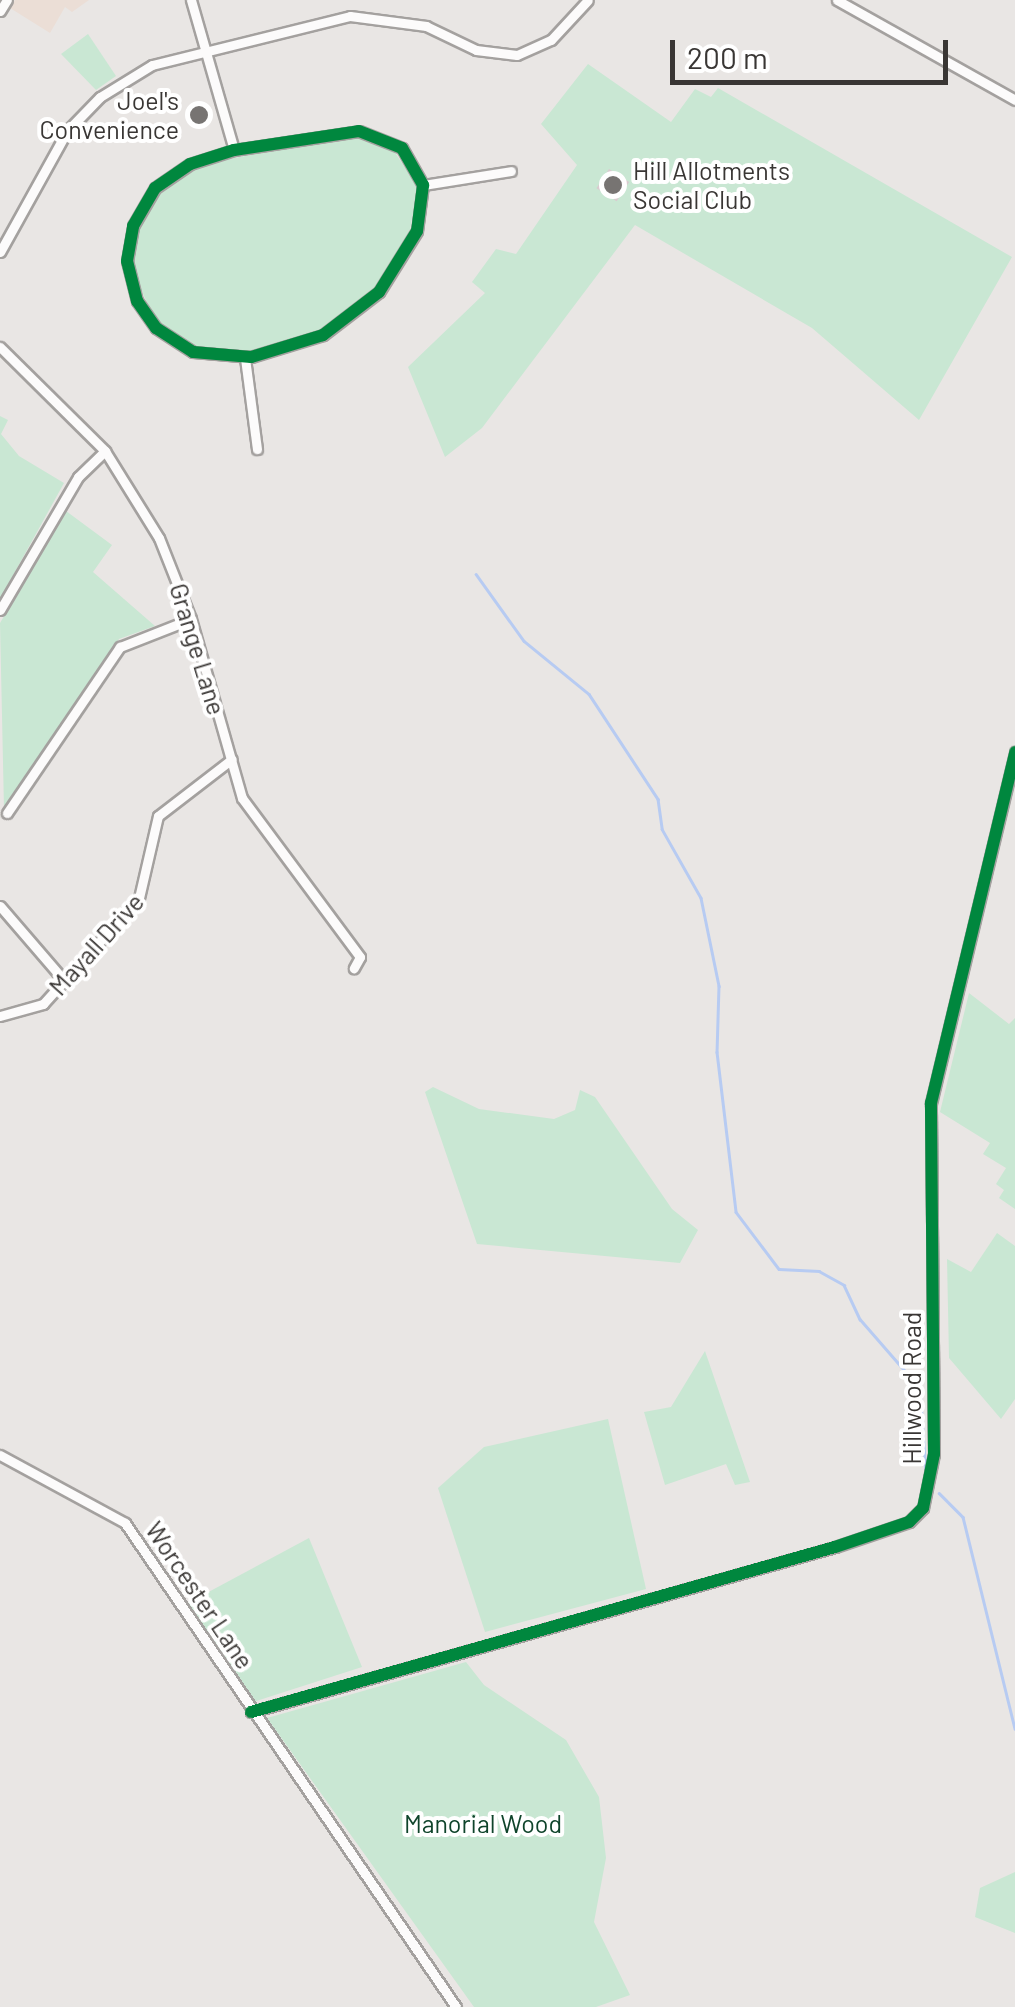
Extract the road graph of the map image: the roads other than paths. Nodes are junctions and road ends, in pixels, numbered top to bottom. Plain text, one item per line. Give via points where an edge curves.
1 (7, 0) edge
2 (191, 0) edge
3 (588, 0) edge
4 (838, 0) edge
5 (0, 11) edge
6 (205, 48) junction
7 (1015, 100) edge
8 (234, 150) junction
9 (511, 171) dead end
10 (422, 185) junction
11 (0, 252) edge
12 (0, 347) edge
13 (245, 358) junction
14 (257, 449) dead end
15 (105, 451) junction
16 (0, 610) edge
17 (192, 619) junction
18 (1015, 752) edge
19 (232, 759) junction
20 (7, 813) dead end
21 (0, 906) edge
22 (354, 968) dead end
23 (62, 978) junction
24 (0, 1016) edge
25 (0, 1455) edge
26 (251, 1712) junction
27 (456, 2007) edge

1 - 5 street
2 - 6 street
3 - 6 street via 550,40 517,55 492,54 429,26 374,16 301,22
4 - 7 street
6 - 8 street
6 - 11 street via 138,72 87,109 52,154
8 - 10 street via 298,135 376,134 402,148
8 - 13 street via 190,164 155,188 133,226 128,261 137,301 156,328 193,352
9 - 10 street
10 - 13 street via 417,230 379,292 323,335
12 - 15 street, Grange Lane
13 - 14 street
15 - 16 street via 78,477
15 - 17 street, Grange Lane via 158,538
17 - 19 street, Grange Lane
17 - 20 street via 120,647
18 - 26 street, Hillwood Road via 931,1104 934,1454 923,1508 909,1522 835,1547
19 - 22 street, Grange Lane via 242,798 360,956
19 - 23 street, Mayall Drive via 167,803 150,832 146,889
21 - 23 street
23 - 24 street, Mayall Drive via 43,1004
25 - 26 street, Worcester Lane via 125,1523
26 - 27 street, Worcester Lane

